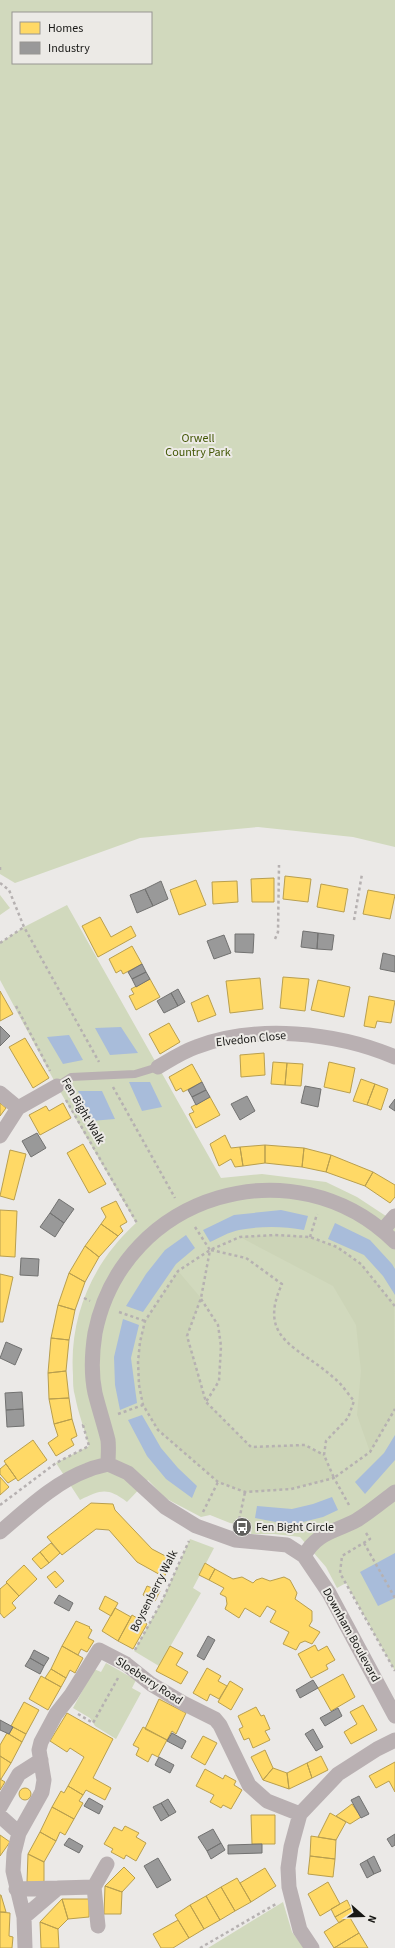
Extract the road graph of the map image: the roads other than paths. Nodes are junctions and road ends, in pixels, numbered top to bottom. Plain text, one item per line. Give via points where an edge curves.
1 (395, 1057) edge
2 (158, 1067) joint
3 (58, 1086) joint
4 (0, 1093) edge
5 (18, 1108) junction
6 (0, 1136) edge
7 (395, 1216) edge
8 (383, 1230) junction
9 (395, 1242) edge
10 (108, 1464) junction
11 (395, 1492) edge
12 (0, 1532) edge
13 (304, 1556) junction
14 (395, 1716) edge
15 (395, 1740) edge
16 (41, 1760) junction
17 (0, 1807) edge
18 (300, 1814) junction
19 (0, 1816) edge
20 (19, 1833) junction
21 (107, 1864) dead end
22 (94, 1887) junction
23 (58, 1888) junction
24 (16, 1889) junction
25 (24, 1917) junction
26 (98, 1926) dead end
27 (24, 1948) edge
28 (312, 1948) edge

1 - 2 street, Elvedon Close via 347,1041 298,1034 269,1034 227,1039 199,1046
2 - 3 lane via 135,1074 71,1077
3 - 5 street
4 - 5 street
5 - 6 street
7 - 8 street
8 - 9 street
8 - 10 street via 354,1211 322,1197 282,1190 231,1194 207,1200 184,1211 144,1241 117,1276 102,1306 95,1333 92,1361 95,1391 108,1441
10 - 12 street via 87,1470 67,1481 38,1500
10 - 13 street via 128,1473 165,1507 196,1526 235,1540 287,1545
11 - 13 street via 357,1519 321,1536 310,1544
13 - 14 street, Downham Boulevard via 329,1593
15 - 18 street via 338,1774
16 - 17 street via 19,1774
16 - 18 street, Sloeberry Road via 40,1742 99,1650 126,1664 183,1703 215,1719 249,1785 268,1801
16 - 20 street, Sloeberry Road via 44,1780 42,1792
18 - 28 street via 288,1868 300,1930
19 - 20 street
20 - 24 street, Sloeberry Road via 13,1870
21 - 22 street
22 - 23 street
22 - 26 street
23 - 24 street
23 - 25 street
24 - 25 street, Sloeberry Road
25 - 27 street, Sloeberry Road

